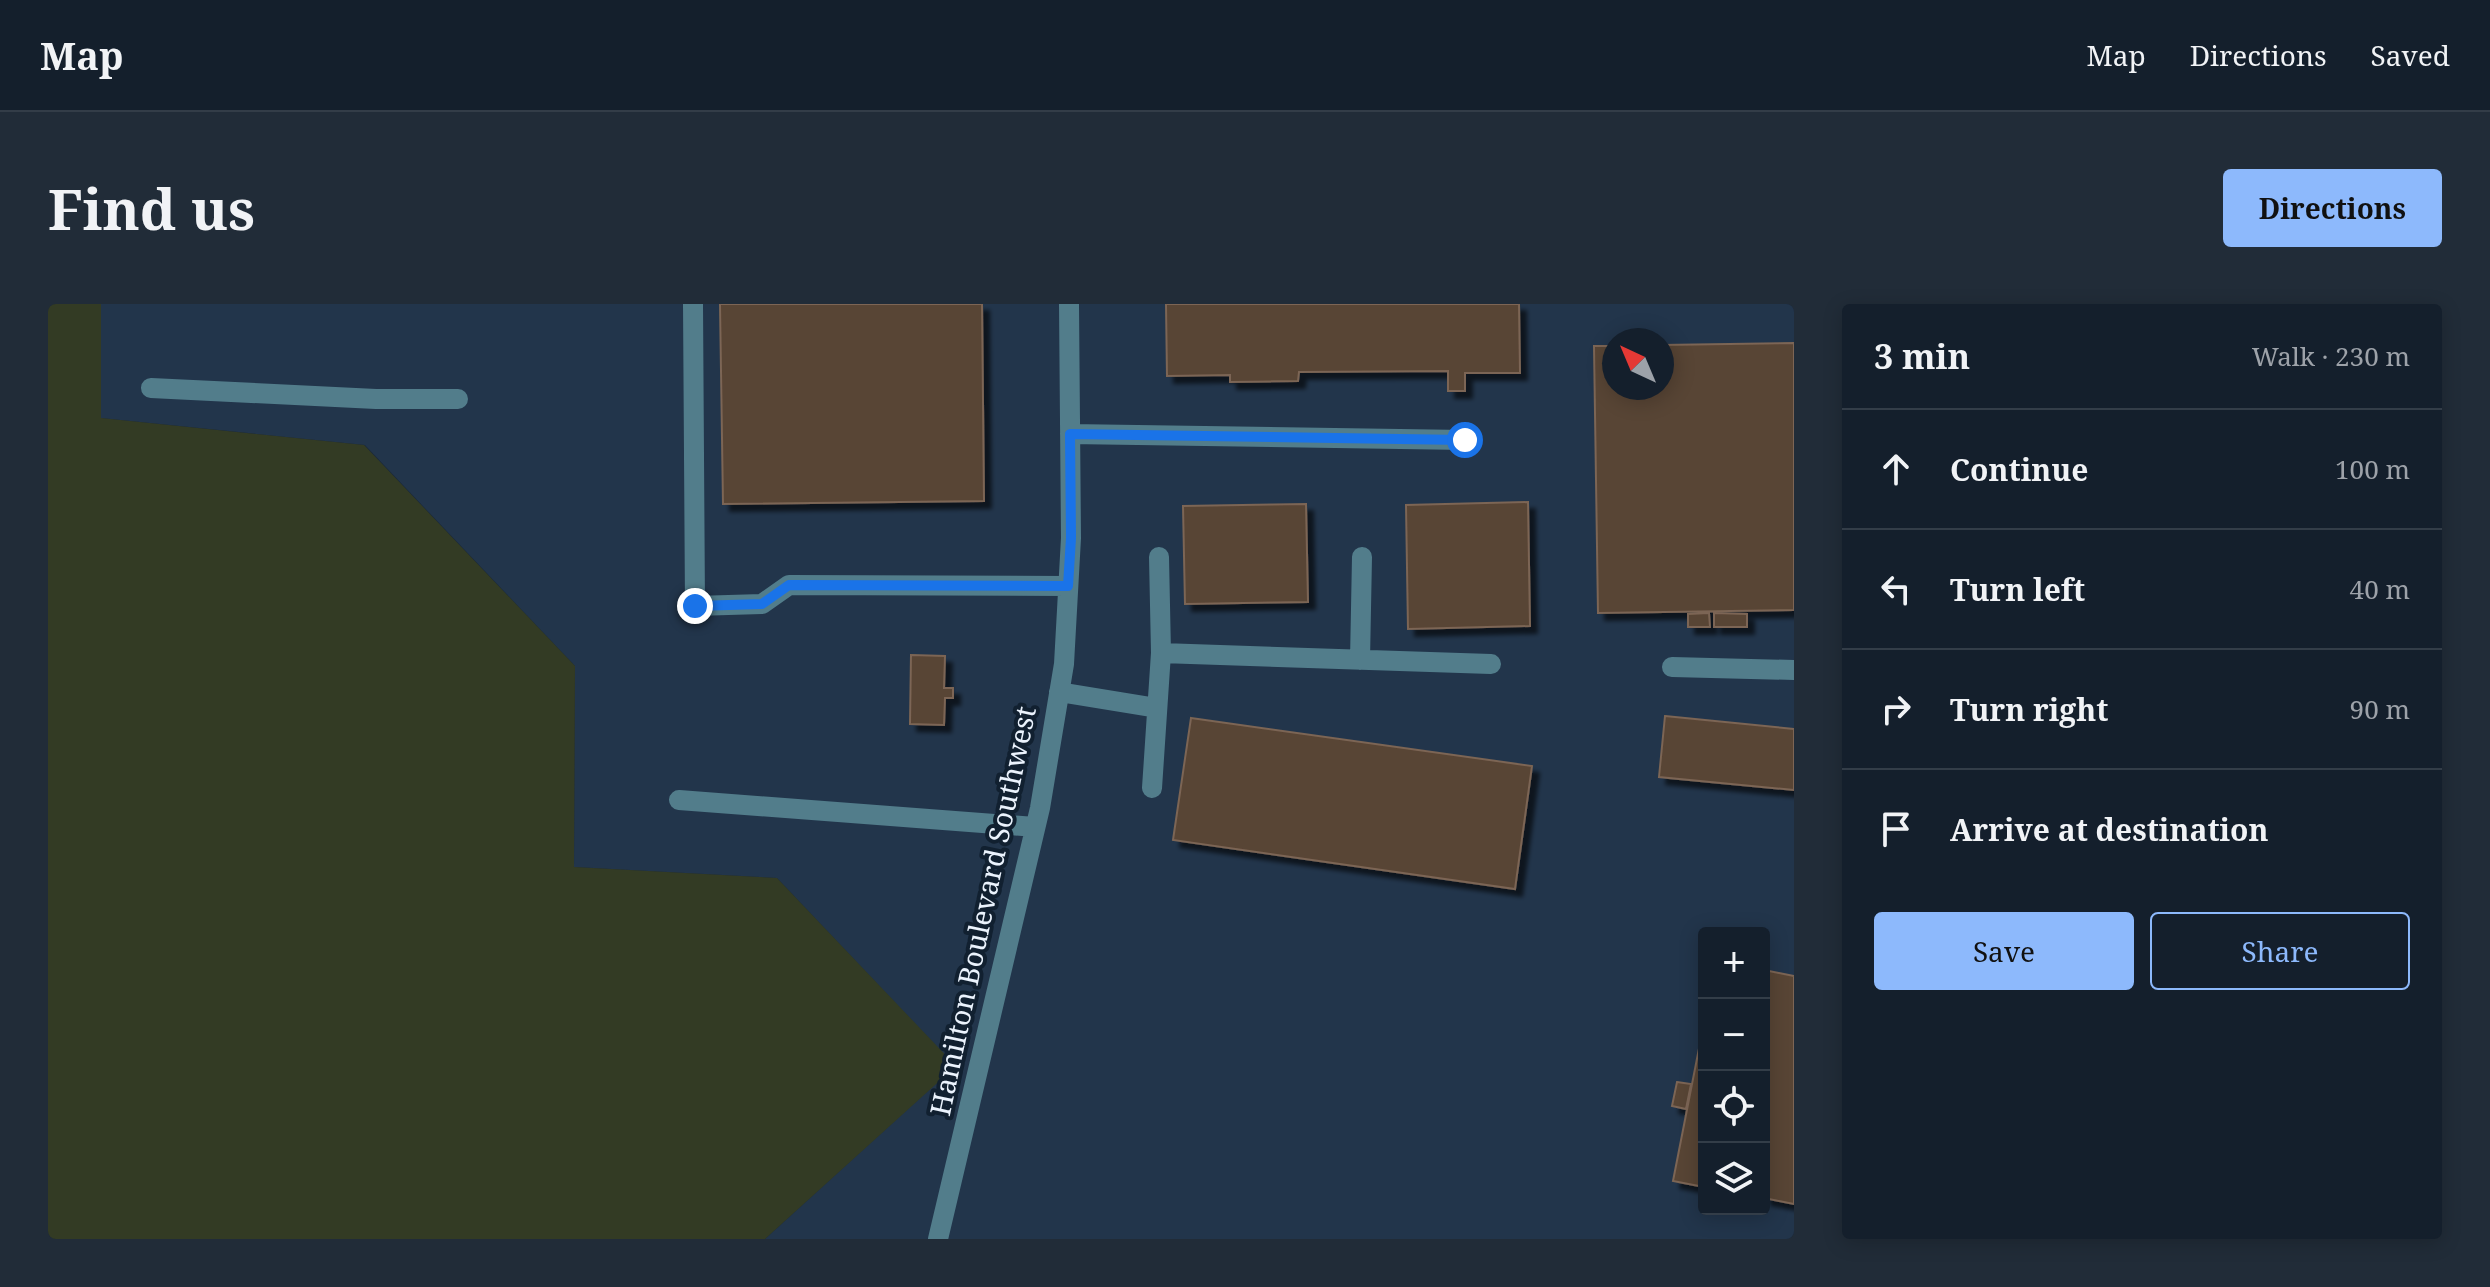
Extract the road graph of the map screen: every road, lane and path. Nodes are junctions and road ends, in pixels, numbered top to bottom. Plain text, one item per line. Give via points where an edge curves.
1 (693, 304) edge
2 (1069, 304) edge
3 (151, 388) dead end
4 (458, 399) dead end
5 (1070, 434) junction
6 (1465, 440) dead end
7 (1159, 557) dead end
8 (1362, 557) dead end
9 (1068, 586) junction
10 (1161, 653) junction
11 (1360, 660) junction
12 (1491, 664) dead end
13 (1672, 667) dead end
14 (1794, 670) edge
15 (1059, 692) junction
16 (1157, 708) junction
17 (1152, 788) dead end
18 (679, 800) dead end
19 (1035, 827) junction
20 (938, 1239) edge

1 - 9 street via 695,606 762,604 789,585
2 - 5 street, Hamilton Boulevard Southwest
3 - 4 street
5 - 6 street
5 - 9 street, Hamilton Boulevard Southwest
7 - 10 street
8 - 11 street
9 - 15 street, Hamilton Boulevard Southwest
10 - 11 street
10 - 16 street
11 - 12 street
13 - 14 street
15 - 16 street
15 - 19 street, Hamilton Boulevard Southwest
16 - 17 street
18 - 19 street
19 - 20 street, Hamilton Boulevard Southwest

